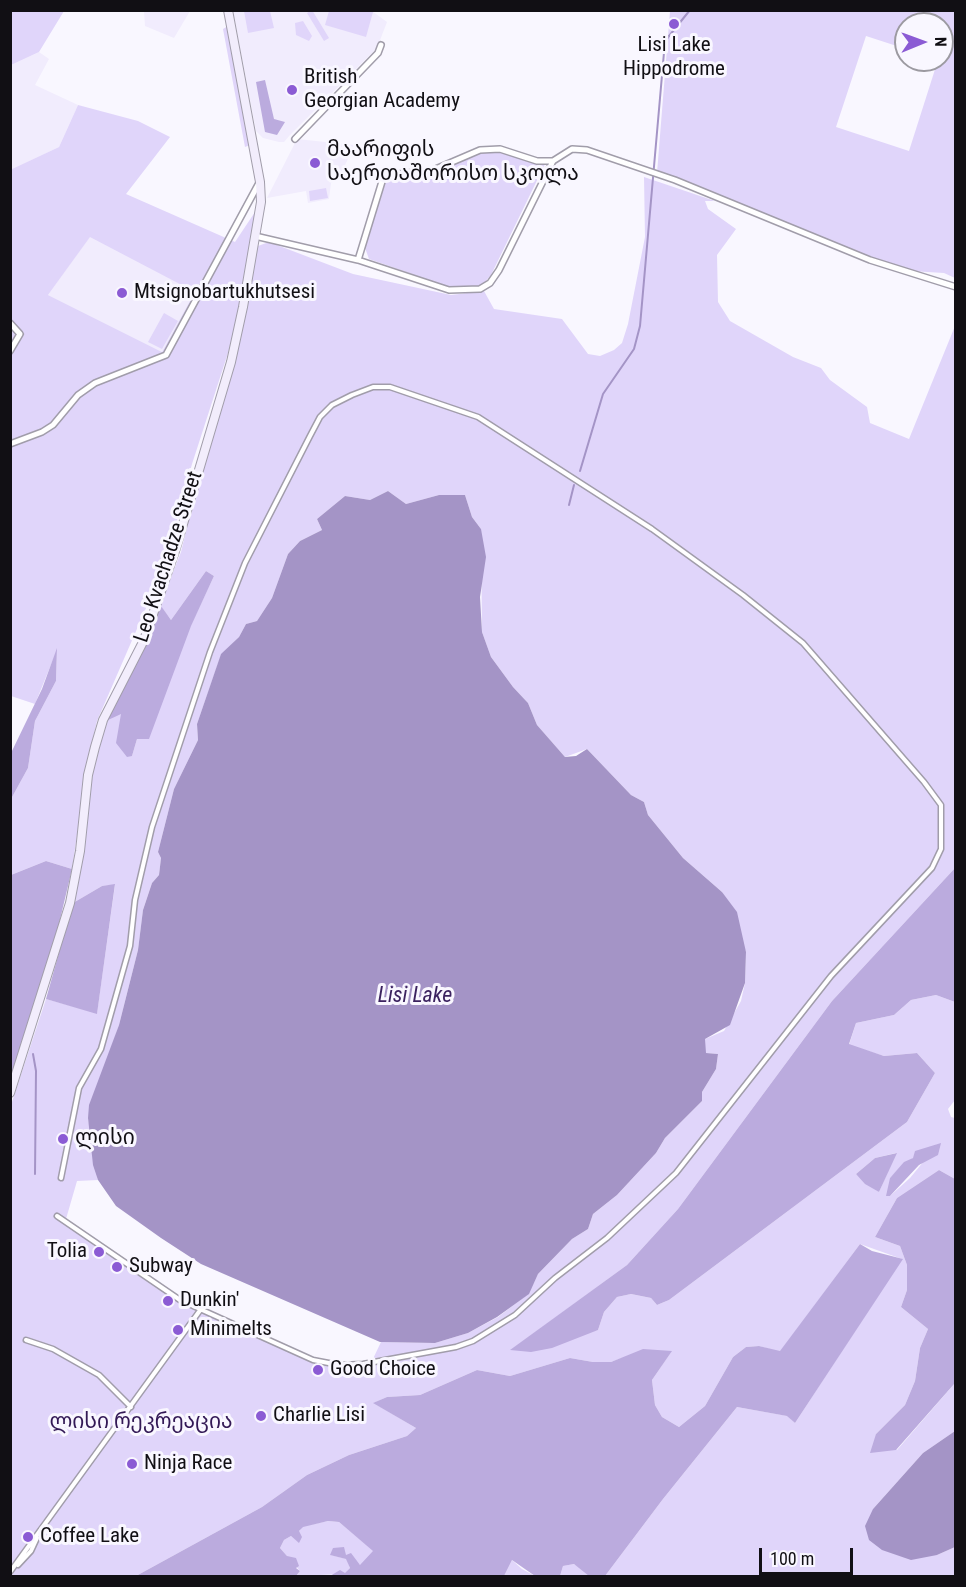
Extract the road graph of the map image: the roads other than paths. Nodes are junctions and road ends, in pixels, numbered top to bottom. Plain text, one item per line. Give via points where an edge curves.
1 (228, 10) edge
2 (381, 45) dead end
3 (295, 139) dead end
4 (553, 161) junction
5 (260, 182) junction
6 (255, 236) junction
7 (358, 260) junction
8 (956, 287) edge
9 (10, 323) edge
10 (10, 351) edge
11 (10, 444) edge
12 (10, 1093) edge
13 (62, 1178) dead end
14 (57, 1216) dead end
15 (201, 1309) junction
16 (26, 1340) dead end
17 (131, 1407) junction
18 (10, 1572) edge

1 - 5 main road, Leo Kvachadze Street
2 - 3 street via 378,53
4 - 7 street via 537,161 500,148 480,150 430,171 384,175
4 - 7 street via 499,270 480,289 449,290
4 - 8 street via 572,149 614,157 870,260
5 - 6 main road, Leo Kvachadze Street
5 - 11 street via 166,355 95,383 78,395 53,425
6 - 7 street
6 - 12 main road, Leo Kvachadze Street via 231,362 175,551 144,640 94,747 70,903
9 - 10 street via 20,334
13 - 15 street via 79,1088 101,1049 130,946 135,900 152,827 210,652 245,563 320,417 332,405 361,391 390,387 478,417 652,529 803,643 936,796 942,816 941,849 932,868 831,976 676,1173 607,1238 515,1315 496,1329 456,1347 363,1364 330,1363 298,1354
14 - 15 street via 172,1296
15 - 17 street
16 - 17 street via 52,1349 99,1375
17 - 18 street

